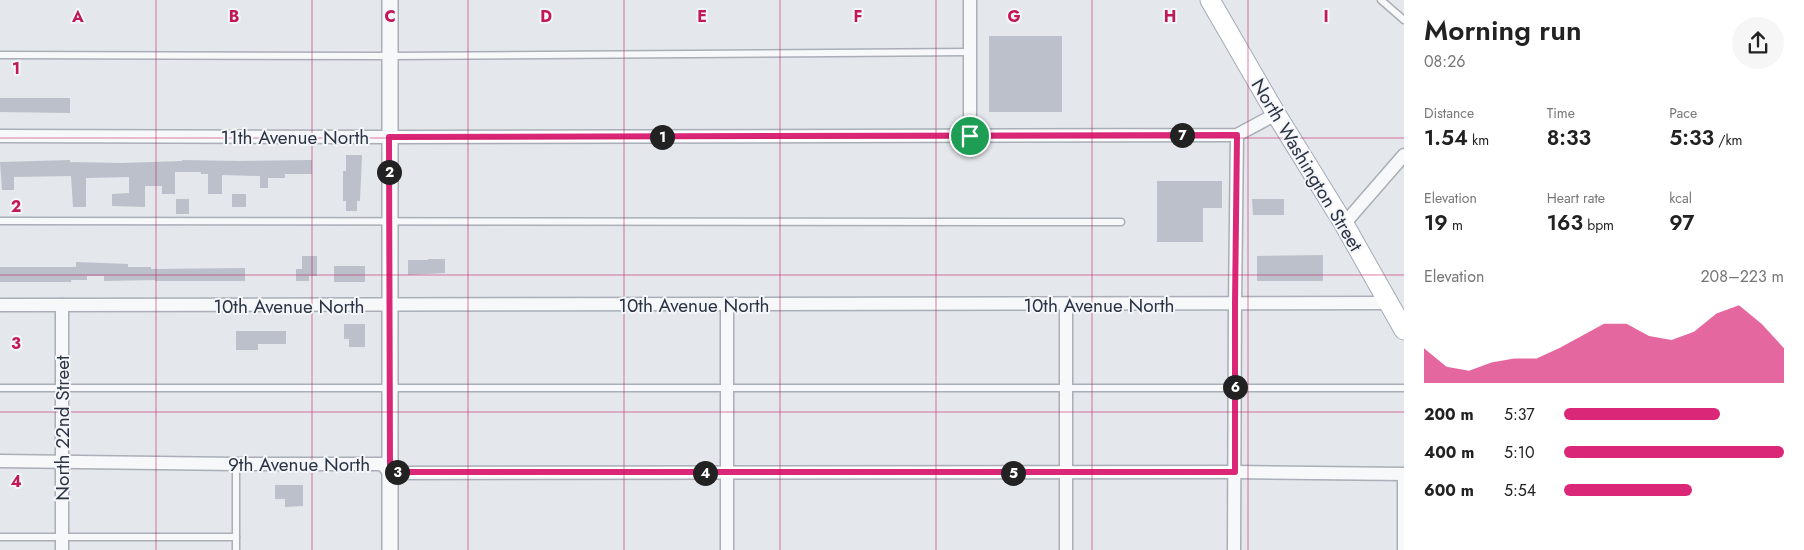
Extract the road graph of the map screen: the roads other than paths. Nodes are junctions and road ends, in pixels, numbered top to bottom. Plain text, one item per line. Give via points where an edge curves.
1 (390, 0) edge
2 (970, 0) edge
3 (1210, 0) edge
4 (1380, 0) edge
5 (1404, 20) edge
6 (970, 52) junction
7 (0, 55) edge
8 (390, 56) junction
9 (1276, 114) junction
10 (1237, 135) junction
11 (0, 136) edge
12 (970, 136) junction
13 (389, 137) junction
14 (1404, 155) edge
15 (0, 221) edge
16 (390, 221) junction
17 (1121, 222) dead end
18 (1344, 224) junction
19 (1389, 303) junction
20 (1066, 304) junction
21 (1235, 304) junction
22 (0, 305) edge
23 (62, 305) junction
24 (727, 305) junction
25 (390, 306) junction
26 (1404, 330) edge
27 (0, 388) edge
28 (62, 388) junction
29 (389, 388) junction
30 (728, 388) junction
31 (1066, 388) junction
32 (1235, 388) junction
33 (1404, 388) edge
34 (0, 461) edge
35 (62, 461) junction
36 (236, 464) junction
37 (390, 472) junction
38 (1235, 472) junction
39 (728, 473) junction
40 (1066, 473) junction
41 (1404, 474) edge
42 (0, 536) edge
43 (236, 537) junction
44 (62, 544) edge
45 (236, 550) edge
46 (390, 550) edge
47 (727, 550) edge
48 (1066, 550) edge
49 (1234, 550) edge
50 (1404, 550) edge

1 - 8 street
2 - 6 street
3 - 9 main road, North Washington Street
4 - 5 lane
6 - 8 lane
6 - 12 street
7 - 8 lane
8 - 13 street
9 - 10 street, 11th Avenue North
9 - 18 main road, North Washington Street
10 - 12 street, 11th Avenue North
10 - 21 street
11 - 13 street, 11th Avenue North
12 - 13 street, 11th Avenue North
13 - 16 street
14 - 18 street
15 - 16 lane
16 - 17 lane
16 - 25 street
18 - 19 main road, North Washington Street
19 - 21 street, 10th Avenue North
19 - 26 main road, North Washington Street
20 - 21 street, 10th Avenue North
20 - 24 street, 10th Avenue North
20 - 31 street
21 - 32 street
22 - 23 street, 10th Avenue North
23 - 25 street, 10th Avenue North
23 - 28 street, North 22nd Street
24 - 25 street, 10th Avenue North
24 - 30 street
25 - 29 street
27 - 28 lane
28 - 29 lane
28 - 35 street, North 22nd Street
29 - 30 lane
29 - 37 street
30 - 31 lane
30 - 39 street
31 - 32 lane
31 - 40 street
32 - 33 lane
32 - 38 street
34 - 35 street, 9th Avenue North
35 - 36 street, 9th Avenue North
35 - 44 street, North 22nd Street
36 - 37 street, 9th Avenue North via 382,464
36 - 43 lane
37 - 39 street, 9th Avenue North
37 - 46 street
38 - 40 street, 9th Avenue North
38 - 41 street, 9th Avenue North
38 - 49 street
39 - 40 street, 9th Avenue North
39 - 47 street
40 - 48 street
41 - 50 street
42 - 44 lane
43 - 44 lane
43 - 45 lane

